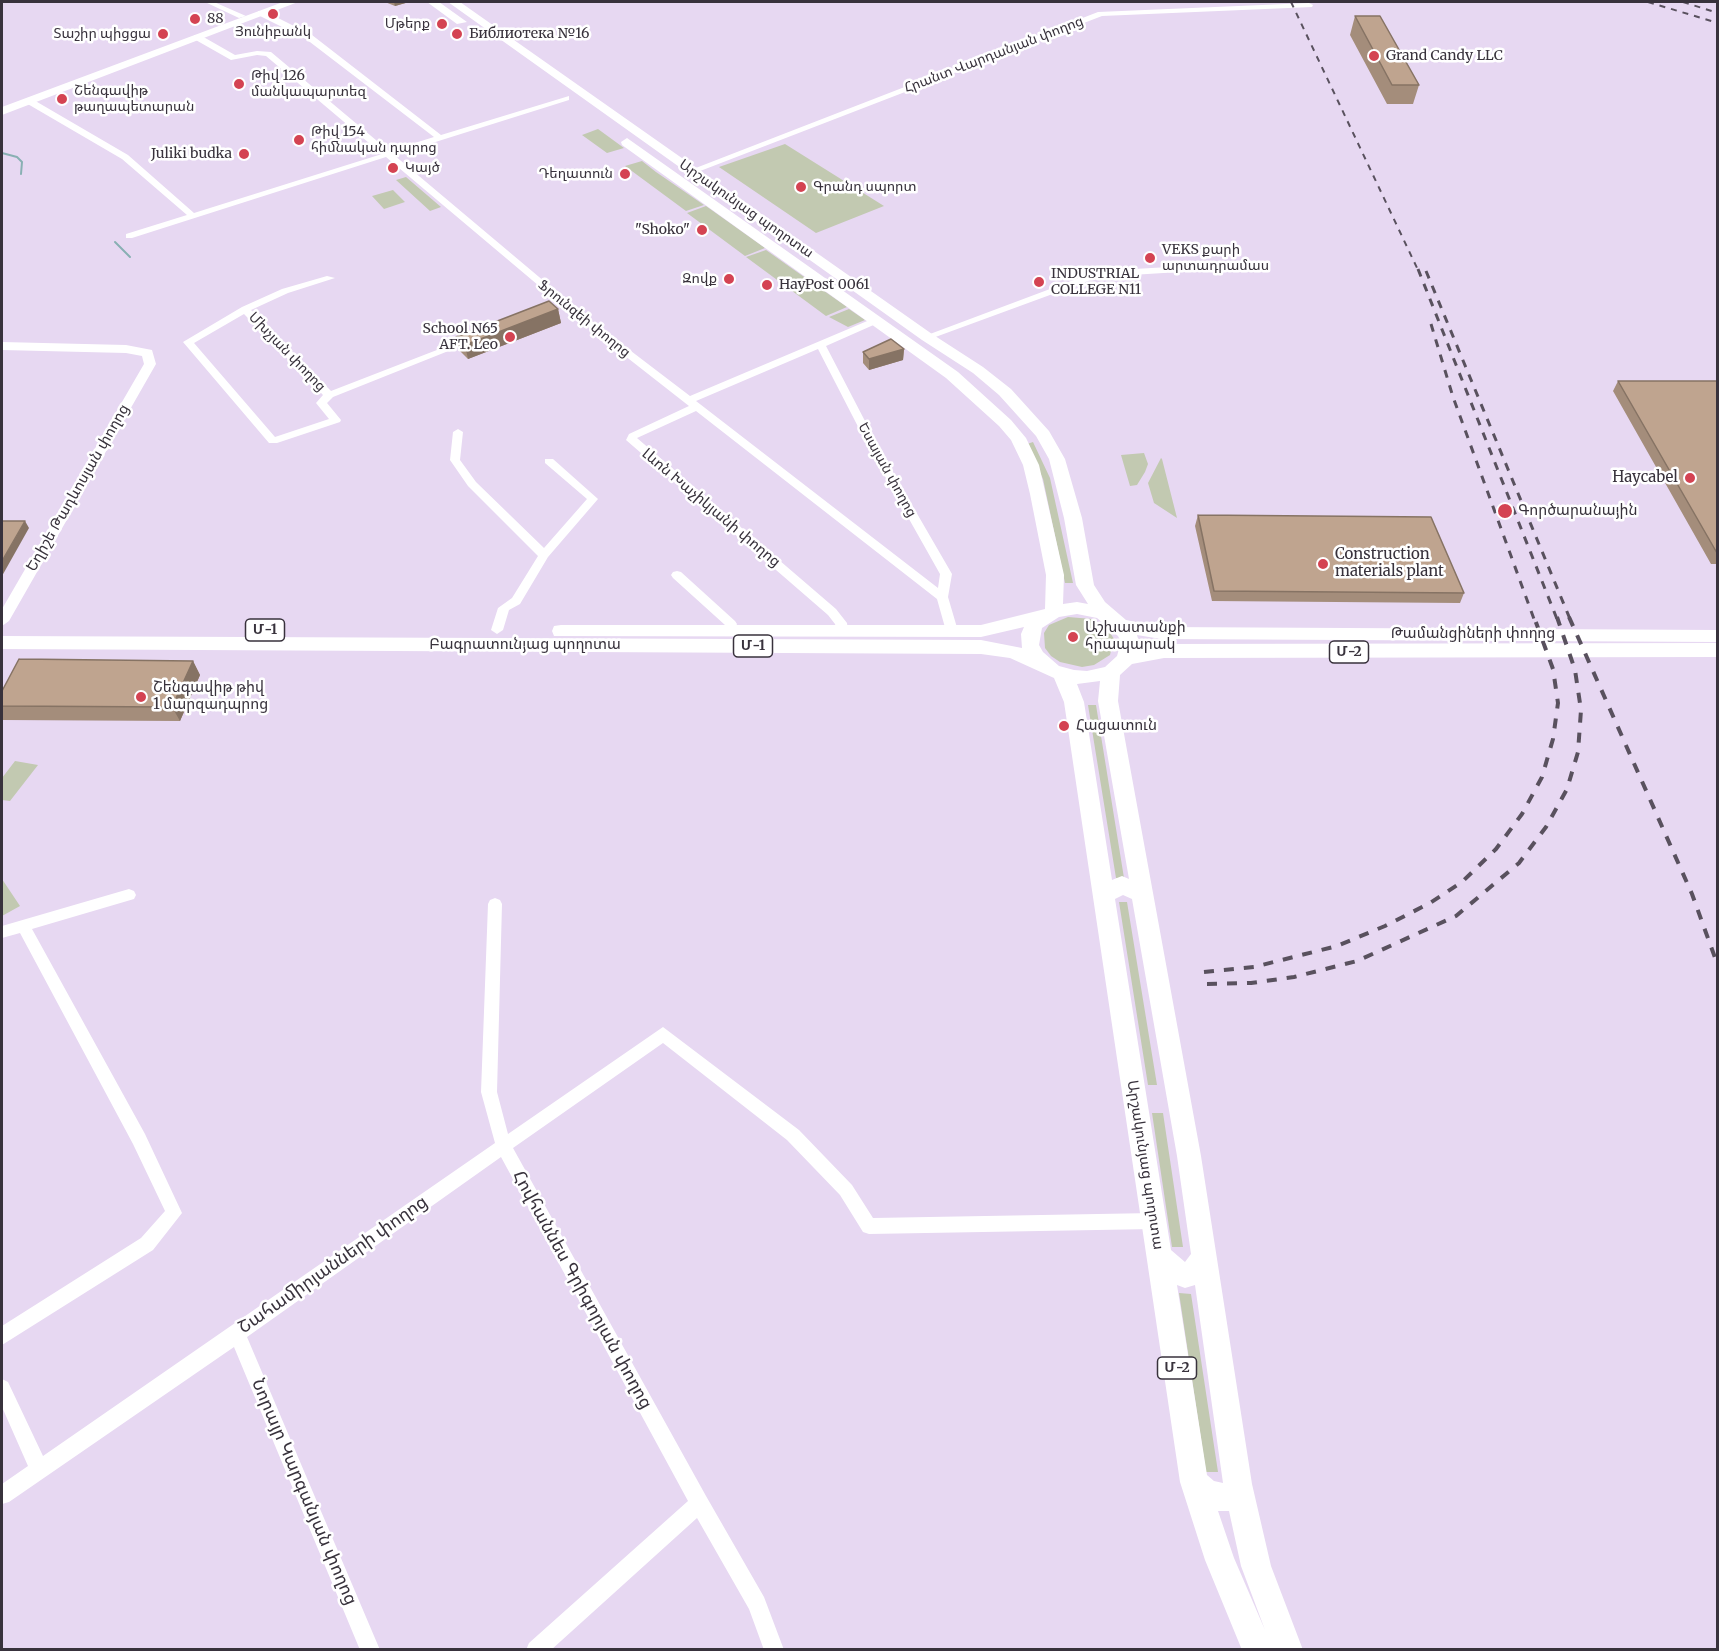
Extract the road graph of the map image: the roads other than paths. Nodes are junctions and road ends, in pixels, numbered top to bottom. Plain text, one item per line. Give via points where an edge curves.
1 (209, 2) edge
2 (280, 2) edge
3 (292, 2) edge
4 (432, 2) edge
5 (453, 2) edge
6 (1309, 5) dead end
7 (261, 13) junction
8 (242, 16) junction
9 (492, 29) junction
10 (476, 33) junction
11 (197, 37) junction
12 (504, 38) junction
13 (490, 43) junction
14 (538, 78) dead end
15 (562, 95) joint
16 (29, 101) junction
17 (2, 107) edge
18 (2, 111) edge
19 (440, 138) junction
20 (386, 155) junction
21 (692, 171) junction
22 (675, 177) junction
23 (193, 216) junction
24 (129, 236) dead end
25 (1241, 266) dead end
26 (330, 278) dead end
27 (565, 304) junction
28 (554, 308) edge
29 (245, 309) junction
30 (875, 321) junction
31 (491, 332) edge
32 (927, 337) junction
33 (820, 344) junction
34 (908, 345) junction
35 (2, 346) edge
36 (329, 395) junction
37 (694, 403) junction
38 (458, 432) dead end
39 (1043, 434) junction
40 (1018, 438) junction
41 (549, 461) dead end
42 (544, 555) junction
43 (677, 575) dead end
44 (942, 597) junction
45 (1049, 614) junction
46 (2, 621) edge
47 (1117, 622) junction
48 (2, 629) edge
49 (497, 630) junction
50 (729, 631) junction
51 (842, 631) junction
52 (952, 631) junction
53 (1718, 636) edge
54 (2, 643) edge
55 (1718, 650) edge
56 (1119, 666) junction
57 (1053, 670) junction
58 (1142, 894) junction
59 (1104, 895) junction
60 (129, 896) dead end
61 (495, 904) dead end
62 (23, 926) junction
63 (2, 932) edge
64 (503, 1145) junction
65 (1154, 1221) junction
66 (1159, 1255) junction
67 (1205, 1255) junction
68 (237, 1334) junction
69 (2, 1336) edge
70 (2, 1388) edge
71 (39, 1469) junction
72 (1194, 1482) junction
73 (1238, 1484) junction
74 (2, 1495) edge
75 (699, 1503) junction
76 (370, 1650) edge
77 (536, 1650) edge
78 (774, 1650) edge
79 (1258, 1650) edge
80 (1288, 1650) edge

1 - 8 street
2 - 8 main road
3 - 7 main road
4 - 10 main road
5 - 9 main road, Արշակունյաց պողոտա
6 - 21 street, Հրանտ Վարդանյան փողոց via 1101,14
7 - 11 main road
7 - 19 street via 309,37
8 - 17 main road
9 - 10 main road
9 - 12 main road, Արշակունյաց պողոտա
10 - 13 main road
11 - 16 main road
11 - 20 street, Ֆրունզեի փողոց via 234,58 268,54
12 - 13 main road via 492,37
12 - 21 main road, Արշակունյաց պողոտա
13 - 14 main road
15 - 19 street
15 - 22 main road, Արշակունյաց պողոտա
16 - 18 main road
16 - 23 street via 125,157
19 - 20 street
20 - 23 street
20 - 27 street, Ֆրունզեի փողոց
21 - 22 main road
21 - 32 main road, Արշակունյաց պողոտա
22 - 30 main road, Արշակունյաց պողոտա
23 - 24 street
25 - 32 street via 1098,274
26 - 29 street via 285,291
27 - 28 street
27 - 37 street, Ֆրունզեի փողոց
29 - 36 street, Մխչյան փողոց
29 - 36 street via 189,339 190,347 271,440 336,420 321,403
30 - 33 street
30 - 34 main road, Արշակունյաց պողոտա
31 - 36 street
32 - 34 main road
32 - 39 main road, Արշակունյաց պողոտա via 1005,392
33 - 37 street
33 - 44 street, Եսայան փողոց via 946,574
34 - 40 main road, Արշակունյաց պողոտա via 971,390
35 - 46 street, Եղիշե Թադևոսյան փողոց via 126,349 148,353 150,364
37 - 44 street, Ֆրունզեի փողոց
37 - 51 street, Լևոն Խաչիկյանի փողոց via 631,440 832,612
38 - 42 street via 455,460 472,484
39 - 40 main road via 1030,431
39 - 47 main road, Արշակունյաց պողոտա via 1057,459 1088,592
40 - 45 main road, Արշակունյաց պողոտա via 1039,494 1055,575
41 - 42 street via 593,499
42 - 49 street via 516,601 504,608
43 - 50 street via 731,624
44 - 52 street
45 - 47 main road via 1084,609
45 - 52 main road, Բագրատունյաց պողոտա / Մ-1 via 981,631
45 - 57 main road via 1035,624 1030,645 1035,656
47 - 53 main road, Թամանցիների փողոց / Մ-2 via 1161,633
47 - 56 main road via 1130,642
48 - 49 main road, Բագրատունյաց պողոտա / Մ-1
49 - 50 main road, Բագրատունյաց պողոտա / Մ-1
50 - 51 main road, Բագրատունյաց պողոտա / Մ-1
51 - 52 main road, Բագրատունյաց պողոտա / Մ-1
54 - 57 main road, Բագրատունյաց պողոտա / Մ-1 via 981,647 1014,652
55 - 56 main road, Թամանցիների փողոց / Մ-2 via 1164,651
56 - 57 main road via 1087,678
56 - 58 main road via 1108,701
57 - 59 main road, Արշակունյաց պողոտա / Մ-2 via 1070,689 1074,702
58 - 59 main road via 1122,885
58 - 67 main road
59 - 65 main road, Արշակունյաց պողոտա / Մ-2
60 - 62 street
61 - 64 street, Հովհաննես Գրիգորյան փողոց via 489,1092
62 - 63 street
62 - 69 street via 139,1139 174,1213 147,1244
64 - 65 street, Շահամիրյանների փողոց via 663,1034 793,1135 846,1190 869,1226
64 - 68 street, Շահամիրյանների փողոց
64 - 75 street, Հովհաննես Գրիգորյան փողոց
65 - 66 main road, Արշակունյաց պողոտա / Մ-2
66 - 67 main road via 1170,1269 1185,1275 1193,1273
66 - 72 main road, Արշակունյաց պողոտա / Մ-2
67 - 73 main road
68 - 71 street, Շահամիրյանների փողոց
68 - 76 street, Նորայր Կարգանյան փողոց
70 - 71 street
71 - 74 street, Շահամիրյանների փողոց
72 - 73 main road via 1206,1493 1225,1498 1232,1495
72 - 79 main road, Արշակունյաց պողոտա / Մ-2 via 1220,1560
73 - 80 main road via 1256,1566
75 - 77 street
75 - 78 street, Հովհաննես Գրիգորյան փողոց via 757,1604

